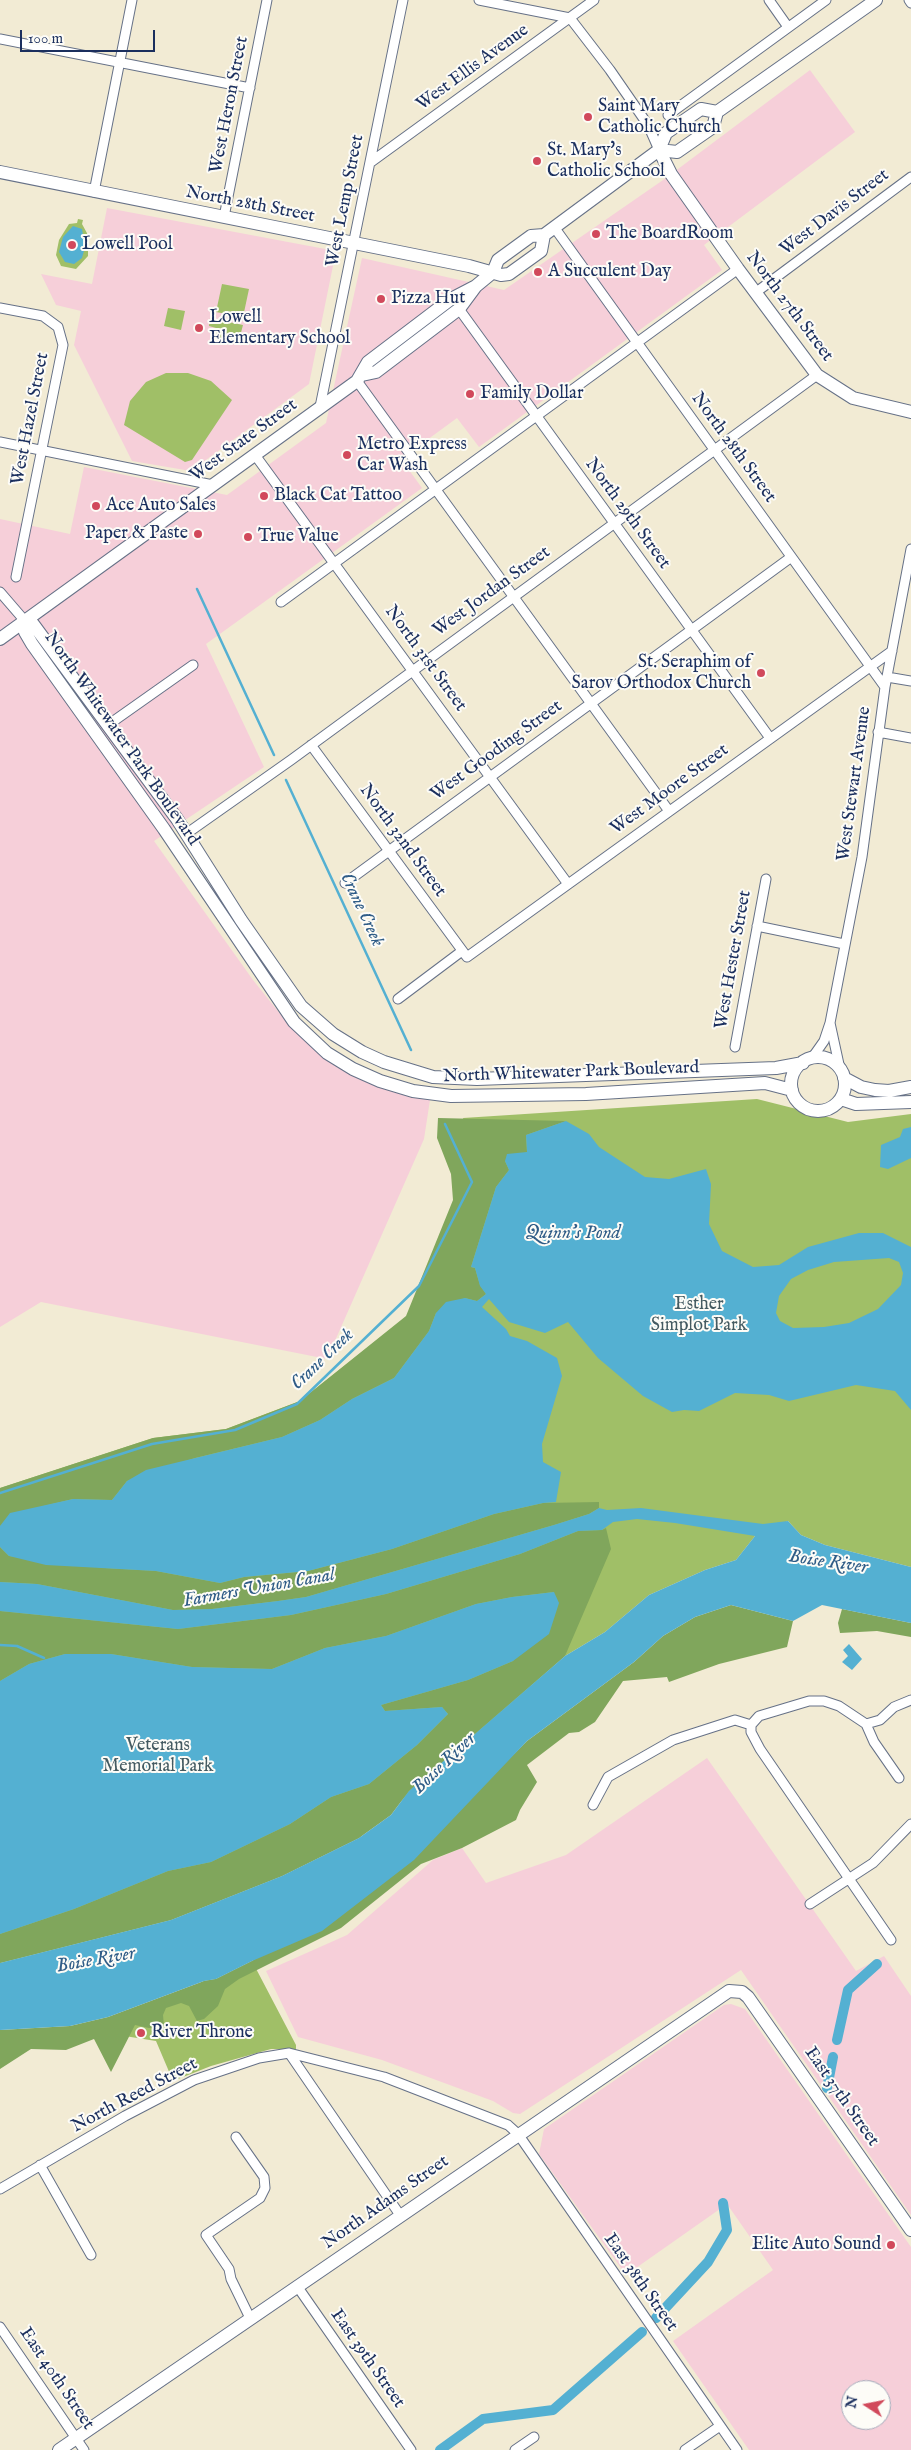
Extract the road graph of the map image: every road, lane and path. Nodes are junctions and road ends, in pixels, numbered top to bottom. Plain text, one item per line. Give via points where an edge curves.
1 (132, 0) edge
2 (267, 0) edge
3 (403, 0) edge
4 (479, 0) edge
5 (594, 0) edge
6 (769, 0) edge
7 (826, 0) edge
8 (876, 0) edge
9 (908, 0) edge
10 (911, 4) edge
11 (570, 18) junction
12 (788, 27) junction
13 (0, 39) edge
14 (120, 63) junction
15 (250, 88) junction
16 (693, 97) junction
17 (701, 109) junction
18 (717, 112) junction
19 (668, 115) dead end
20 (659, 150) junction
21 (370, 162) junction
22 (0, 172) edge
23 (911, 177) edge
24 (94, 192) junction
25 (224, 217) junction
26 (549, 231) junction
27 (354, 243) junction
28 (738, 269) junction
29 (493, 272) junction
30 (476, 286) junction
31 (755, 293) junction
32 (0, 308) edge
33 (459, 309) junction
34 (636, 343) junction
35 (817, 375) junction
36 (359, 378) junction
37 (320, 407) junction
38 (911, 412) edge
39 (536, 416) junction
40 (0, 442) edge
41 (41, 450) junction
42 (714, 451) junction
43 (255, 454) junction
44 (213, 485) junction
45 (436, 490) junction
46 (614, 524) junction
47 (911, 549) edge
48 (790, 558) junction
49 (334, 563) junction
50 (16, 577) dead end
51 (0, 592) edge
52 (514, 597) junction
53 (281, 602) dead end
54 (25, 621) junction
55 (692, 630) junction
56 (0, 639) edge
57 (892, 651) junction
58 (192, 665) dead end
59 (869, 667) junction
60 (413, 671) junction
61 (887, 676) junction
62 (911, 681) edge
63 (885, 687) junction
64 (591, 703) junction
65 (108, 725) junction
66 (878, 732) junction
67 (770, 738) junction
68 (911, 738) edge
69 (311, 745) junction
70 (490, 776) junction
71 (669, 811) junction
72 (186, 834) junction
73 (389, 850) junction
74 (766, 879) dead end
75 (345, 883) dead end
76 (568, 884) junction
77 (757, 926) junction
78 (844, 944) junction
79 (464, 954) junction
80 (398, 999) dead end
81 (830, 1023) junction
82 (735, 1047) dead end
83 (808, 1060) junction
84 (842, 1074) junction
85 (911, 1087) edge
86 (792, 1090) junction
87 (841, 1099) junction
88 (911, 1102) edge
89 (911, 1700) edge
90 (866, 1724) junction
91 (751, 1725) junction
92 (899, 1778) dead end
93 (593, 1805) dead end
94 (911, 1824) edge
95 (850, 1878) junction
96 (810, 1904) dead end
97 (892, 1940) dead end
98 (736, 1990) joint
99 (289, 2053) junction
100 (518, 2134) junction
101 (236, 2137) dead end
102 (40, 2166) junction
103 (0, 2189) edge
104 (400, 2215) junction
105 (911, 2230) edge
106 (91, 2255) dead end
107 (297, 2286) junction
108 (250, 2318) junction
109 (0, 2326) edge
110 (720, 2426) junction
111 (534, 2436) dead end
112 (76, 2438) junction
113 (59, 2450) edge
114 (84, 2450) edge
115 (410, 2450) edge
116 (515, 2450) edge
117 (685, 2450) edge
118 (737, 2450) edge

1 - 14 street
2 - 15 street, West Heron Street
3 - 21 street, West Lemp Street
4 - 11 street
5 - 11 street, West Ellis Avenue
6 - 12 street
7 - 12 street
8 - 18 street
9 - 10 street
11 - 20 street via 648,124
11 - 21 street, West Ellis Avenue
12 - 16 street
13 - 14 street
14 - 15 street
14 - 24 street
15 - 25 street, West Heron Street
16 - 17 street
16 - 19 street
17 - 18 street
17 - 20 street, West State Street via 666,133
18 - 20 street via 713,127 677,152
20 - 26 street, West State Street
20 - 28 street, North 27th Street via 671,174
21 - 27 street, West Lemp Street
22 - 24 street, North 28th Street
23 - 31 street, West Davis Street
24 - 25 street, North 28th Street
25 - 27 street, North 28th Street
26 - 29 street, West State Street via 525,240 498,260
26 - 29 street, West State Street via 541,251 509,274 500,276
26 - 34 street, North 28th Street
27 - 29 street, North 28th Street
27 - 37 street, West Lemp Street
28 - 31 street, North 27th Street
28 - 34 street
29 - 30 street, West State Street
30 - 33 street, West State Street
30 - 36 street, West State Street via 451,299 368,362
31 - 35 street, North 27th Street
32 - 41 street, West Hazel Street via 43,316 58,327 62,345
33 - 36 street, West State Street via 376,372
33 - 39 street, North 29th Street
34 - 39 street
34 - 42 street, North 28th Street
35 - 38 street, North 27th Street via 853,398
35 - 42 street, West Jordan Street
36 - 37 street, West State Street
36 - 45 street
37 - 43 street, West State Street
39 - 45 street
39 - 46 street, North 29th Street
40 - 41 street
41 - 44 street
41 - 50 street, West Hazel Street
42 - 46 street, West Jordan Street
42 - 48 street, North 28th Street
43 - 44 street, West State Street
43 - 49 street, North 31st Street
44 - 54 street, West State Street
45 - 49 street
45 - 52 street
46 - 52 street, West Jordan Street
46 - 55 street, North 29th Street
47 - 57 street, West Stewart Avenue
48 - 55 street, West Gooding Street
48 - 59 street, North 28th Street
49 - 53 street
49 - 60 street, North 31st Street
51 - 54 street
52 - 60 street, West Jordan Street
52 - 64 street
54 - 56 street, West State Street
54 - 65 street, North Whitewater Park Boulevard via 33,624
54 - 86 street, North Whitewater Park Boulevard via 24,632 32,644 164,829 294,1022 327,1053 353,1069 413,1091 451,1096 586,1094 765,1083
55 - 64 street, West Gooding Street
55 - 67 street, North 29th Street
57 - 59 street, West Moore Street
57 - 61 street, West Stewart Avenue
58 - 65 street
59 - 63 street, North 28th Street
59 - 67 street, West Moore Street
60 - 69 street, West Jordan Street
60 - 70 street, North 31st Street
61 - 62 street
61 - 63 street, West Stewart Avenue
63 - 66 street, West Stewart Avenue
64 - 70 street, West Gooding Street
64 - 71 street
65 - 72 street, North Whitewater Park Boulevard
66 - 68 street
66 - 78 street, West Stewart Avenue via 862,857
67 - 71 street, West Moore Street
69 - 72 street, West Jordan Street
69 - 73 street, North 32nd Street
70 - 73 street, West Gooding Street
70 - 76 street, North 31st Street
71 - 76 street, West Moore Street
72 - 83 street, North Whitewater Park Boulevard via 301,1006 333,1034 384,1062 433,1077 477,1079 787,1068
73 - 75 street, West Gooding Street
73 - 79 street, North 32nd Street
74 - 77 street, West Hester Street
76 - 79 street, West Moore Street
77 - 78 street
77 - 82 street, West Hester Street
78 - 81 street, West Stewart Avenue
79 - 80 street, West Moore Street
81 - 83 street, West Stewart Avenue via 824,1041
81 - 84 street, West Stewart Avenue
83 - 84 street via 828,1059
83 - 86 street via 793,1075
84 - 85 street via 861,1087 875,1090
84 - 87 street via 845,1085
86 - 87 street via 800,1104 815,1111 830,1108
87 - 88 street via 856,1104
89 - 90 street via 894,1707 880,1720
90 - 91 street via 839,1706 809,1701 760,1716
90 - 92 street via 874,1742
91 - 93 street via 731,1721 673,1740 608,1777
91 - 95 street via 760,1749
94 - 95 street via 873,1862
95 - 96 street
95 - 97 street
98 - 100 street, North Adams Street via 712,2000
98 - 105 street, East 37th Street via 748,1997 767,2022
99 - 100 street, North Reed Street via 384,2077 508,2125
99 - 102 street, North Reed Street via 259,2058 194,2080
99 - 104 street
100 - 104 street, North Adams Street
100 - 110 street, East 38th Street
101 - 108 street via 264,2177 265,2188 260,2198 206,2235 229,2268
102 - 103 street, North Reed Street
102 - 106 street
104 - 107 street, North Adams Street
107 - 108 street, North Adams Street
107 - 115 street, East 39th Street
108 - 112 street, North Adams Street
109 - 112 street, East 40th Street
110 - 117 street
110 - 118 street, East 38th Street
111 - 116 street
112 - 113 street, North Adams Street
112 - 114 street, East 40th Street

